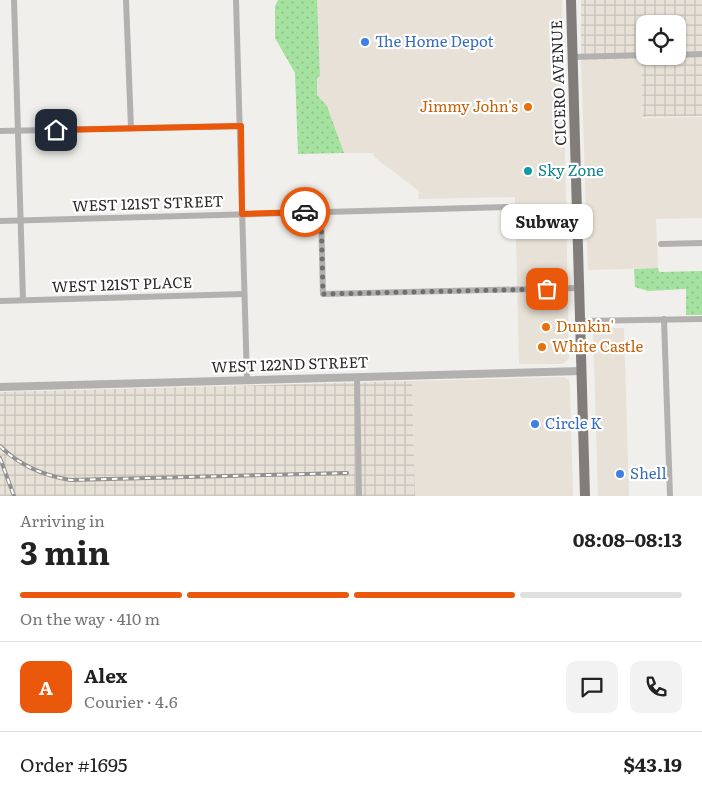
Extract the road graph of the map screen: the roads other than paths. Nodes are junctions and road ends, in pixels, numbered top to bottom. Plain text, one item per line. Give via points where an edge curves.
1 (14, 0) edge
2 (126, 0) edge
3 (236, 0) edge
4 (571, 0) edge
5 (702, 54) edge
6 (636, 55) edge
7 (686, 55) edge
8 (573, 57) junction
9 (241, 126) junction
10 (131, 128) junction
11 (0, 131) edge
12 (18, 131) junction
13 (507, 207) dead end
14 (321, 212) junction
15 (242, 214) junction
16 (20, 220) junction
17 (0, 221) edge
18 (702, 243) edge
19 (661, 244) dead end
20 (579, 288) junction
21 (244, 294) junction
22 (22, 300) junction
23 (0, 301) edge
24 (702, 319) edge
25 (664, 320) junction
26 (580, 321) junction
27 (582, 371) junction
28 (358, 377) junction
29 (247, 380) junction
30 (0, 387) edge
31 (359, 496) edge
32 (586, 496) edge
33 (670, 496) edge

1 - 12 street
2 - 10 street
3 - 9 street
4 - 8 main road, CICERO AVENUE
5 - 7 street
6 - 8 street
8 - 20 main road, CICERO AVENUE
9 - 10 street
9 - 15 street
10 - 12 street
11 - 12 street
12 - 16 street
13 - 14 street, WEST 121ST STREET
14 - 15 street, WEST 121ST STREET
14 - 20 street via 323,294
15 - 16 street, WEST 121ST STREET
15 - 21 street
16 - 17 street, WEST 121ST STREET
16 - 22 street
18 - 19 street
20 - 26 main road, CICERO AVENUE
21 - 22 street, WEST 121ST PLACE
21 - 29 street
22 - 23 street, WEST 121ST PLACE
24 - 25 street
25 - 26 street
25 - 33 street
26 - 27 main road, CICERO AVENUE
27 - 28 street, WEST 122ND STREET
27 - 32 main road, CICERO AVENUE
28 - 29 street, WEST 122ND STREET
28 - 31 street
29 - 30 street, WEST 122ND STREET

